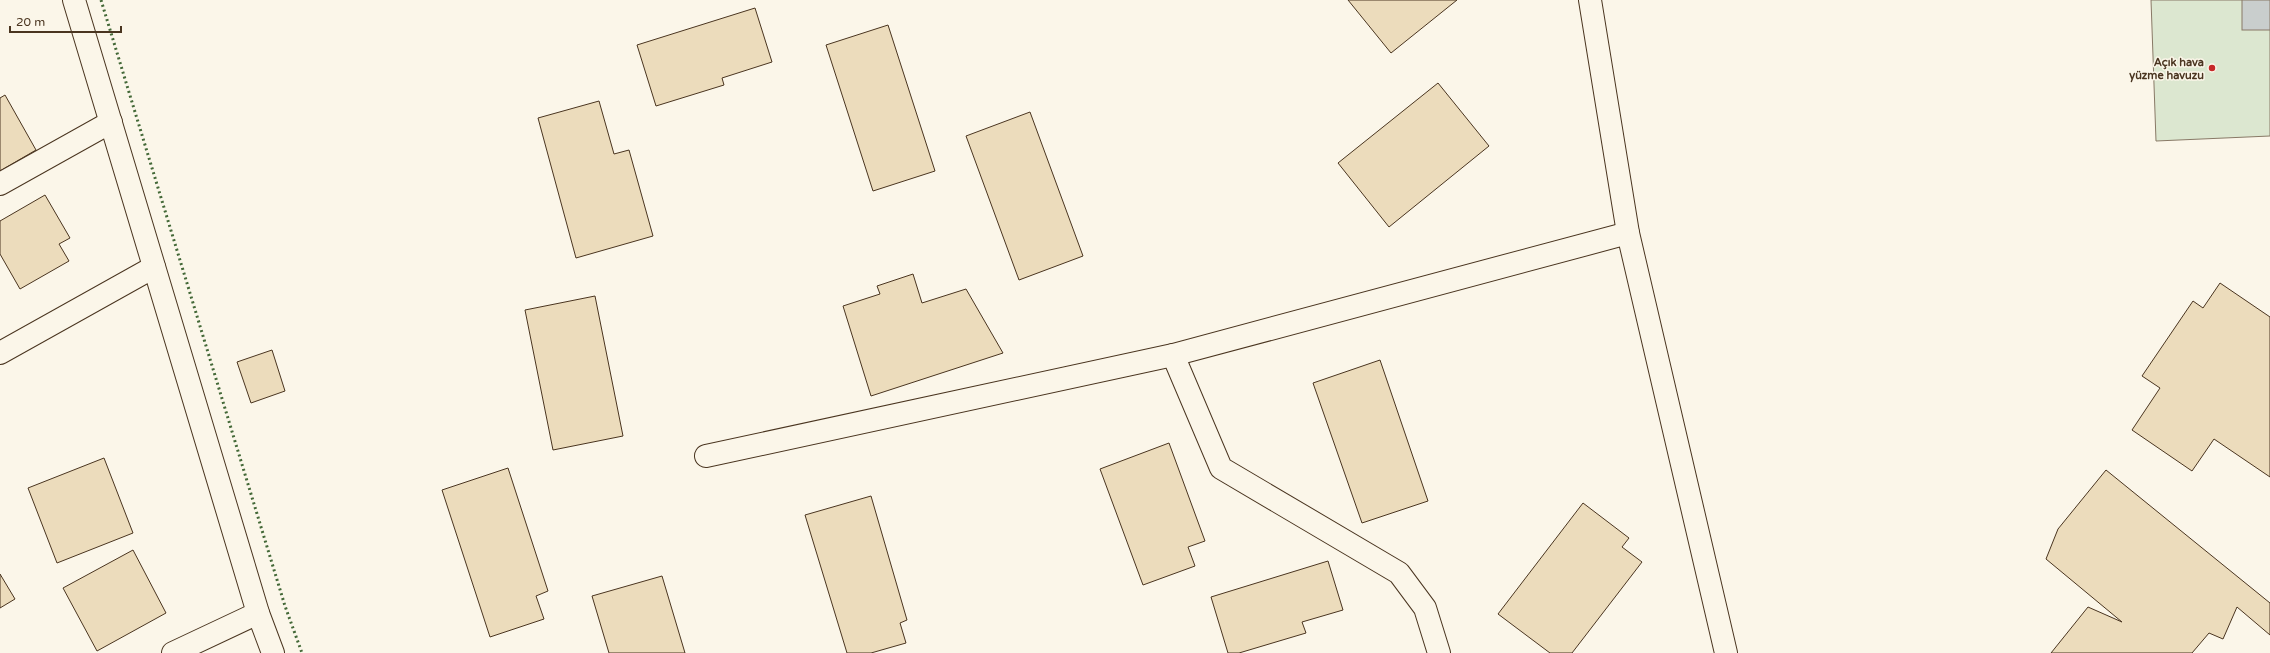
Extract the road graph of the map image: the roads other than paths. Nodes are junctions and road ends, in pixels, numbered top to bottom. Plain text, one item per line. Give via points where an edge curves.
1 (74, 0) edge
2 (1590, 0) edge
3 (110, 122) junction
4 (0, 184) edge
5 (1628, 233) junction
6 (154, 267) junction
7 (0, 353) edge
8 (1173, 355) junction
9 (706, 456) dead end
10 (258, 613) junction
11 (173, 653) edge
12 (273, 653) edge
13 (1439, 653) edge
14 (1726, 653) edge

1 - 3 street
2 - 5 street
3 - 4 street
3 - 6 street
5 - 8 street
5 - 14 street
6 - 7 street
6 - 10 street
8 - 9 street
8 - 13 street via 1221,468 1399,574 1425,608
10 - 11 street
10 - 12 street

